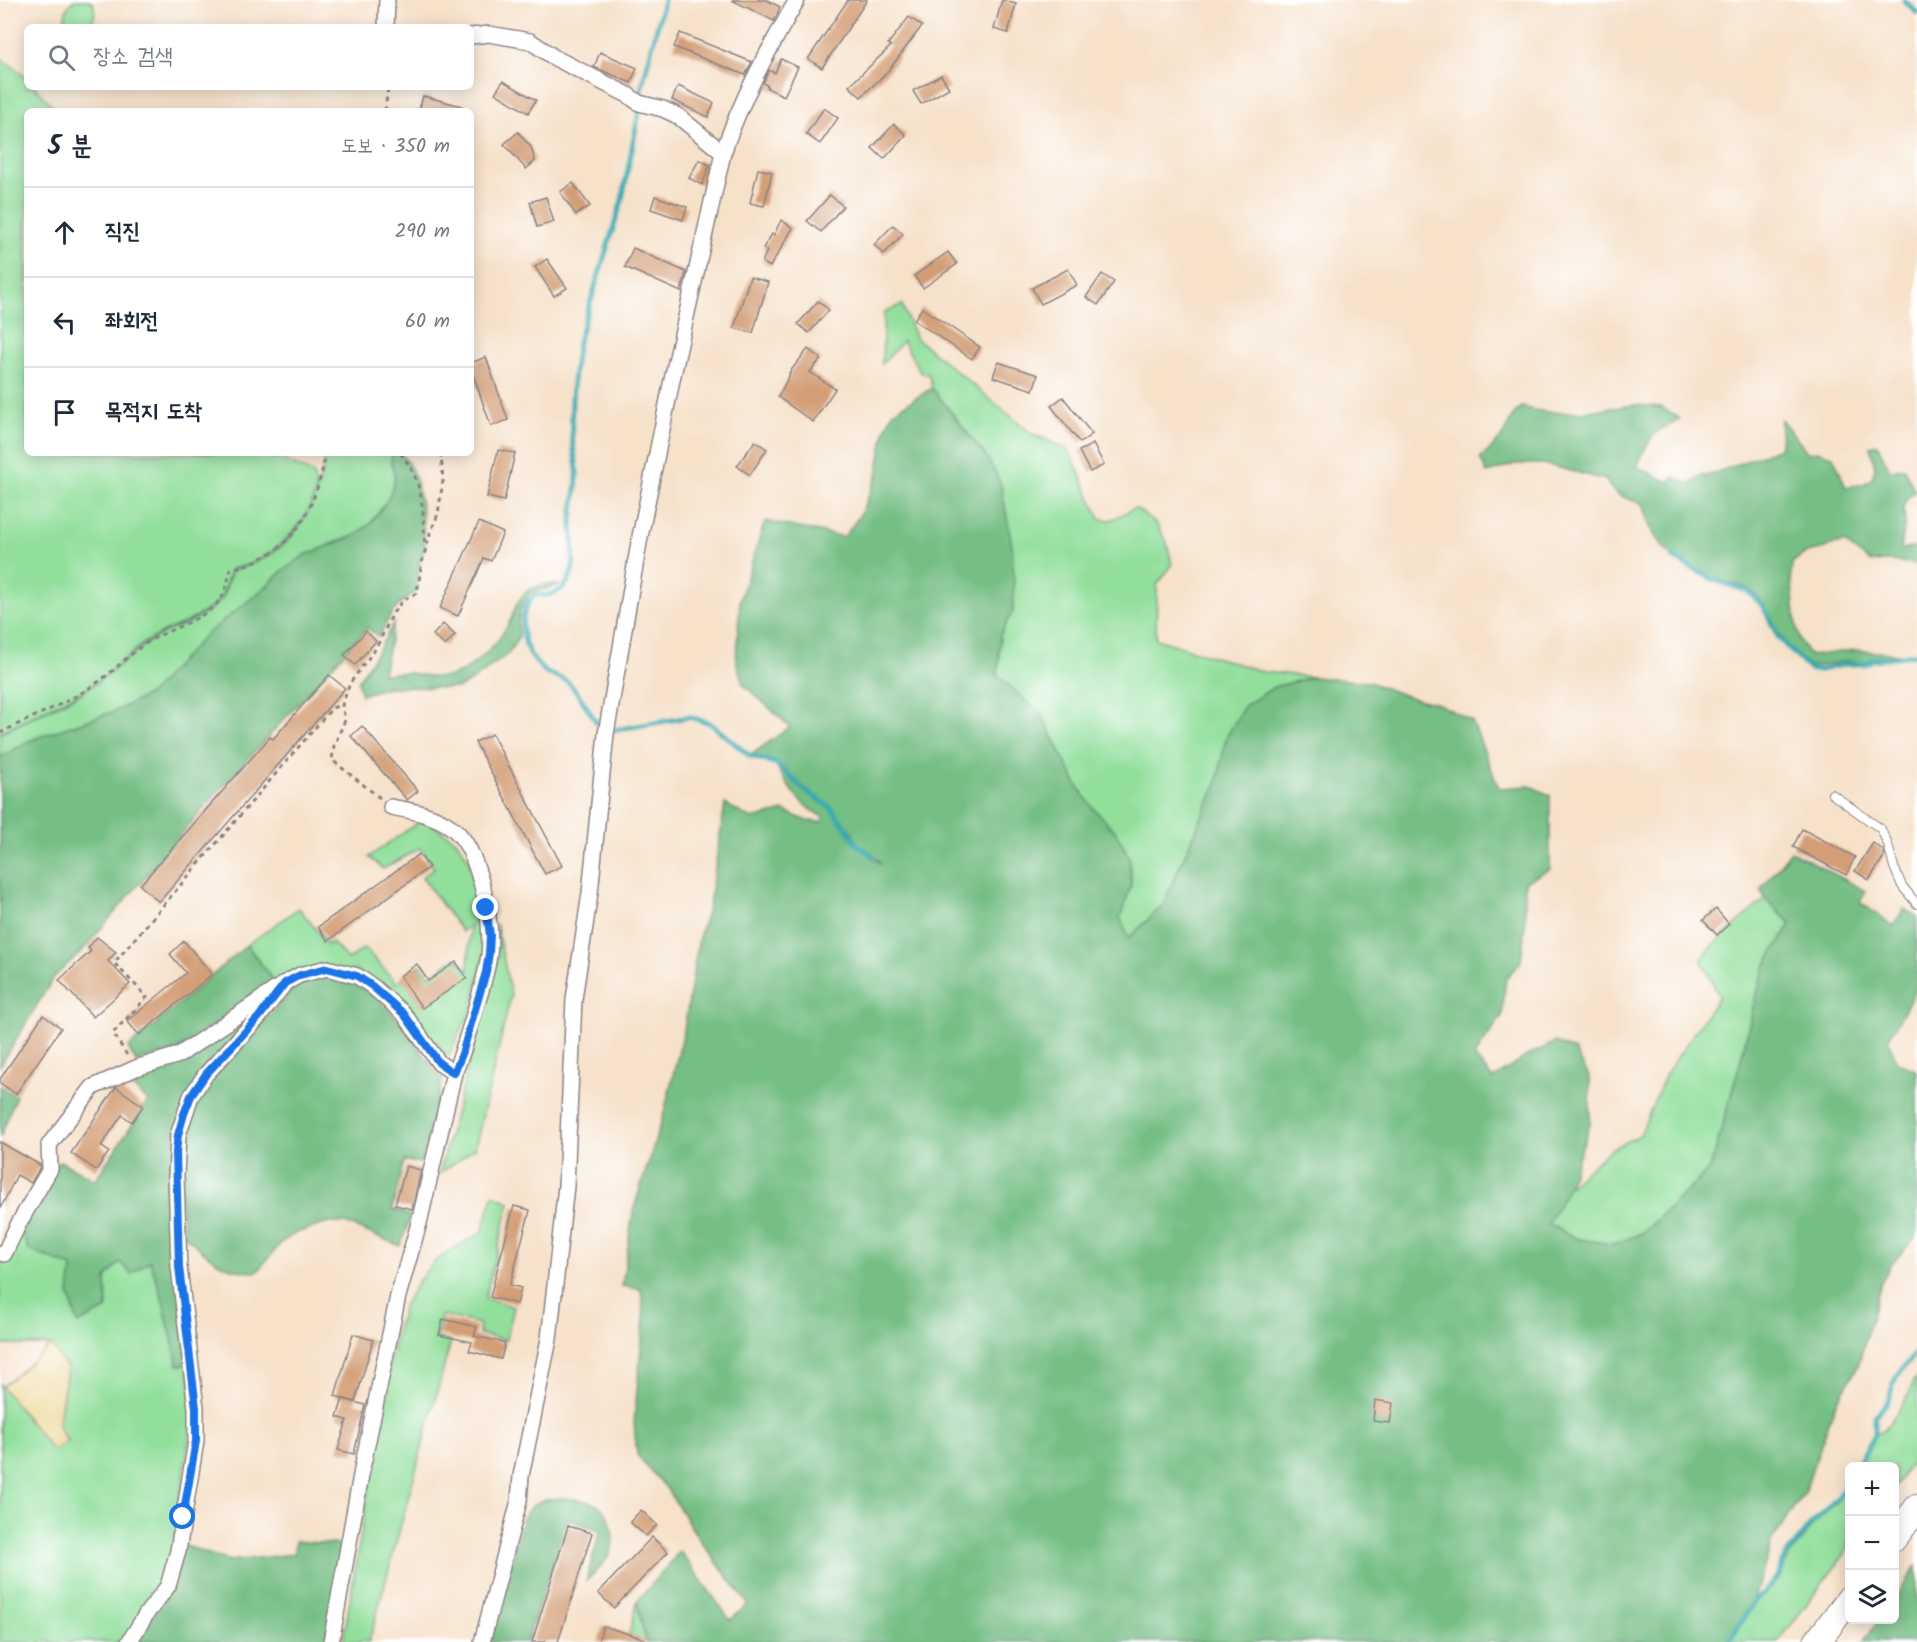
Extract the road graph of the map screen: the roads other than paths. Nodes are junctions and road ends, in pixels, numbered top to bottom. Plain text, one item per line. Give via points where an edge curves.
1 (387, 0) edge
2 (797, 0) edge
3 (386, 24) edge
4 (474, 36) edge
5 (723, 153) junction
6 (1832, 794) dead end
7 (391, 807) road end
8 (1917, 904) edge
9 (285, 983) junction
10 (454, 1073) junction
11 (4, 1254) dead end
12 (1917, 1508) edge
13 (1899, 1531) edge
14 (1845, 1605) edge
15 (129, 1642) edge
16 (331, 1642) edge
17 (482, 1642) edge
18 (1817, 1642) edge

1 - 3 street
2 - 5 street via 765,56
4 - 5 street via 489,34 530,41 639,103 678,116
5 - 17 street via 640,537 606,734 590,893 571,1025 566,1186 549,1339 519,1501
6 - 8 lane via 1881,829 1902,886
7 - 10 street via 433,816 453,828 470,849 481,880 489,953
9 - 10 street via 327,968 357,976 404,1014 439,1063
9 - 11 street via 179,1055 93,1087 49,1145 50,1169
9 - 15 street via 206,1074 191,1096 178,1135 179,1267 196,1408 196,1441 178,1551 168,1586
10 - 16 street via 396,1307
12 - 13 highway
14 - 18 highway

